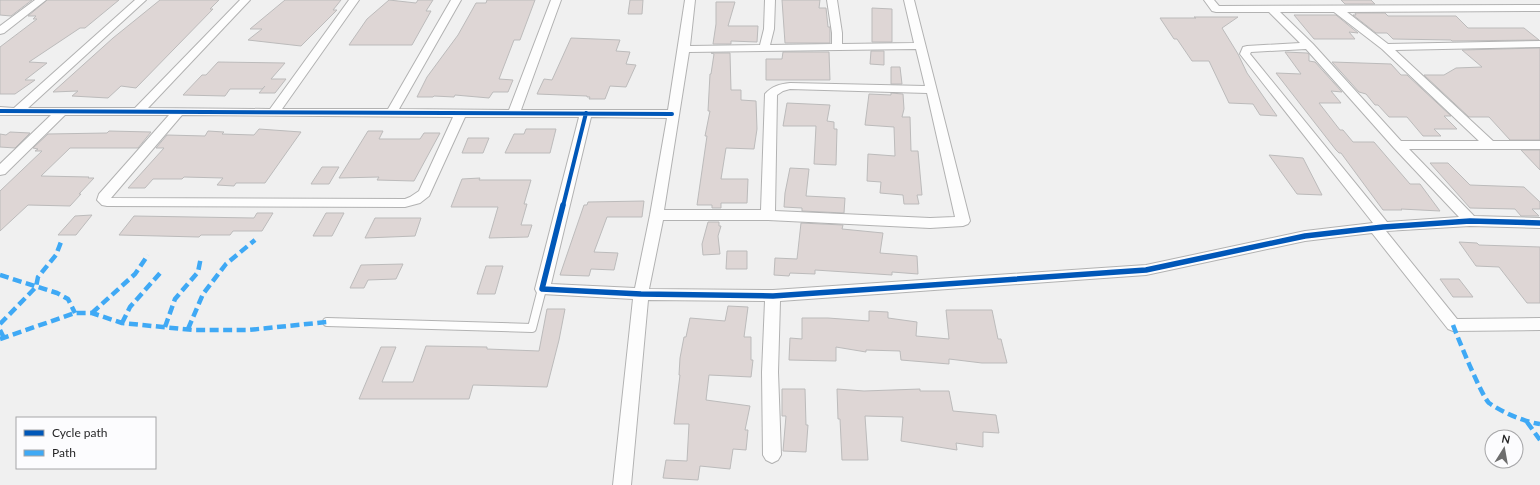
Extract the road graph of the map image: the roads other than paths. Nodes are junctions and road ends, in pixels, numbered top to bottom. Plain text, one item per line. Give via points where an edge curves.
1 (41, 0) edge
2 (141, 0) edge
3 (245, 0) edge
4 (354, 0) edge
5 (456, 0) edge
6 (556, 0) edge
7 (690, 0) edge
8 (770, 0) edge
9 (832, 0) edge
10 (909, 0) edge
11 (1209, 0) edge
12 (1417, 0) edge
13 (1513, 0) edge
14 (1272, 8) junction
15 (1336, 8) junction
16 (1427, 8) junction
17 (1523, 8) junction
18 (1540, 8) edge
19 (0, 31) edge
20 (1540, 44) edge
21 (920, 46) junction
22 (1309, 46) junction
23 (1386, 47) junction
24 (764, 48) junction
25 (837, 48) junction
26 (684, 49) junction
27 (932, 90) junction
28 (0, 111) edge
29 (17, 111) junction
30 (62, 111) junction
31 (139, 111) junction
32 (179, 111) junction
33 (274, 112) junction
34 (392, 112) junction
35 (461, 112) junction
36 (514, 112) junction
37 (586, 113) junction
38 (672, 114) junction
39 (1398, 145) junction
40 (1490, 145) junction
41 (1540, 145) edge
42 (0, 171) edge
43 (657, 215) junction
44 (768, 215) junction
45 (1470, 222) junction
46 (1540, 223) edge
47 (1380, 228) junction
48 (542, 289) junction
49 (641, 294) junction
50 (773, 296) junction
51 (327, 322) dead end
52 (1540, 324) edge
53 (772, 455) dead end
54 (622, 485) edge

1 - 19 street
2 - 29 street
3 - 31 street
4 - 33 street
5 - 34 street
6 - 36 street
7 - 26 street
8 - 24 street via 769,29
9 - 25 street
10 - 21 street
11 - 14 street via 1216,9
12 - 16 street
13 - 17 street
14 - 15 street
14 - 22 street
15 - 16 street
15 - 23 street
16 - 17 street
17 - 18 street
20 - 23 street
21 - 25 street
21 - 27 street
22 - 39 street
22 - 47 street via 1252,48 1247,49 1245,54
23 - 40 street
24 - 25 street
24 - 26 street
26 - 38 street
27 - 44 street via 790,86 779,88 771,94
27 - 44 street via 964,221 930,223
28 - 29 street
29 - 30 street
30 - 31 street
30 - 42 street
31 - 32 street
32 - 33 street
32 - 35 street via 104,200 405,203 415,200 424,192
33 - 34 street
34 - 35 street
35 - 36 street
36 - 37 street
37 - 38 street
37 - 48 street
38 - 43 street
39 - 40 street
39 - 45 street
40 - 41 street
43 - 44 street
43 - 49 street
45 - 46 street
45 - 47 street
47 - 50 street via 1305,236 1146,270
47 - 52 street via 1453,325
48 - 49 street
48 - 51 lane via 532,328
49 - 50 street
49 - 54 street
50 - 53 street via 770,372

